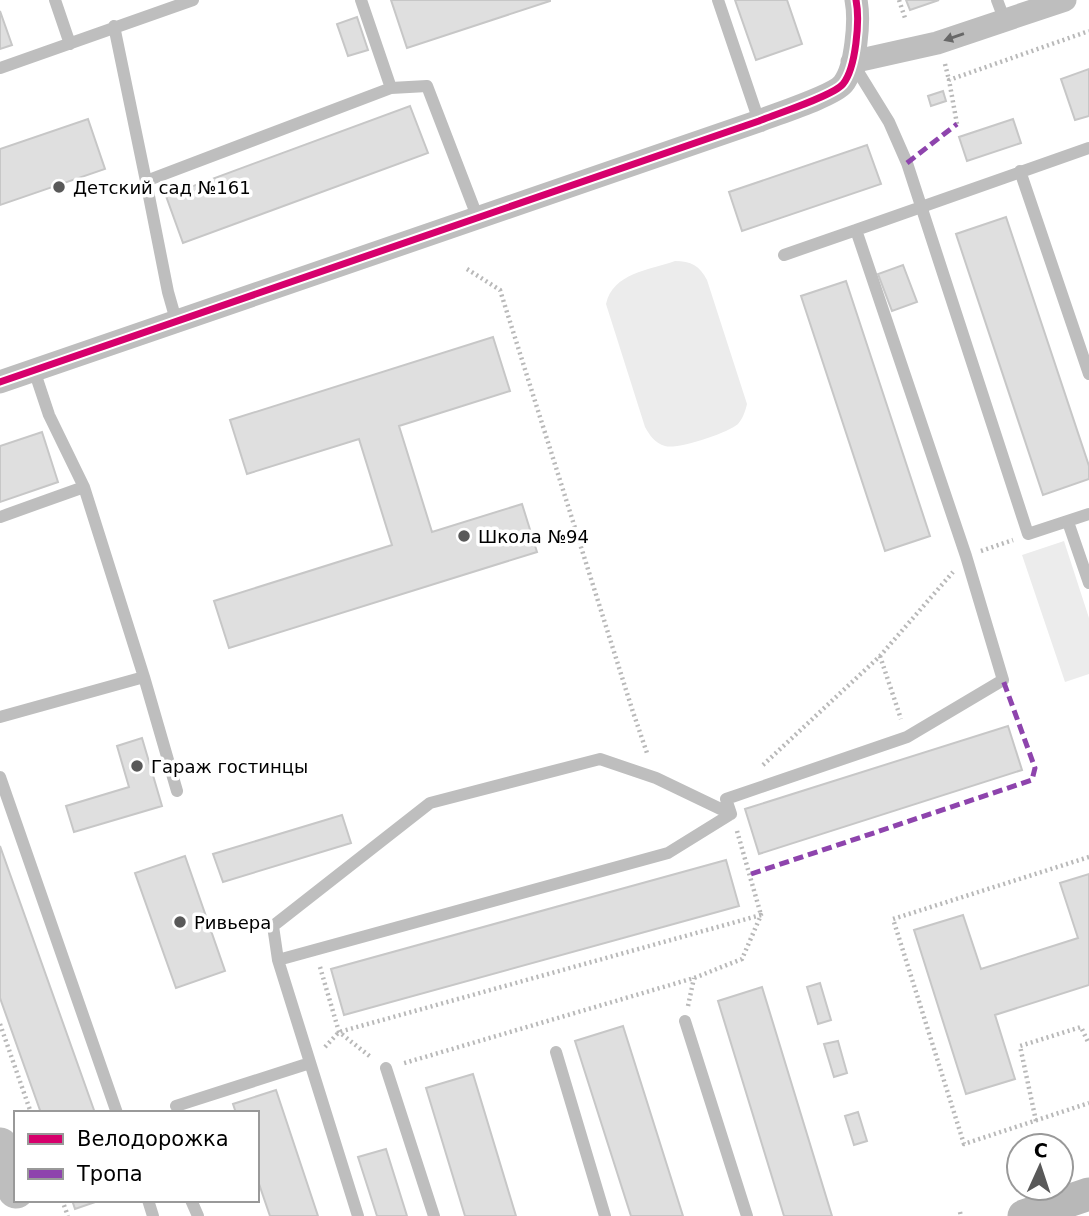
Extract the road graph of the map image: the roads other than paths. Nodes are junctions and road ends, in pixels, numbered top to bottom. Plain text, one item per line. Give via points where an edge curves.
1 (55, 0) edge
2 (193, 0) edge
3 (361, 0) edge
4 (718, 0) edge
5 (856, 0) edge
6 (1065, 0) edge
7 (1001, 10) edge
8 (114, 26) junction
9 (70, 44) junction
10 (852, 62) junction
11 (0, 68) edge
12 (391, 88) junction
13 (759, 121) junction
14 (1089, 149) edge
15 (1020, 171) junction
16 (146, 181) junction
17 (921, 206) junction
18 (477, 216) junction
19 (856, 230) junction
20 (784, 255) dead end
21 (176, 320) junction
22 (34, 370) junction
23 (1089, 374) edge
24 (0, 382) edge
25 (84, 486) junction
26 (1089, 514) edge
27 (0, 517) edge
28 (1068, 522) junction
29 (1088, 575) edge
30 (144, 677) junction
31 (0, 717) edge
32 (0, 777) edge
33 (177, 791) dead end
34 (731, 814) junction
35 (278, 960) junction
36 (685, 1021) road end
37 (556, 1052) dead end
38 (310, 1063) junction
39 (386, 1068) road end
40 (176, 1106) dead end
41 (116, 1111) edge
42 (0, 1146) edge
43 (14, 1184) edge
44 (1089, 1194) edge
45 (358, 1216) edge
46 (434, 1216) edge
47 (605, 1216) edge
48 (747, 1216) edge
49 (1024, 1216) edge

1 - 9 lane
2 - 8 lane
3 - 12 lane
4 - 13 lane
5 - 10 street via 859,16
6 - 7 street
7 -> 10 street via 937,43
8 - 9 lane
8 - 16 lane
9 - 11 lane
10 - 13 street via 843,84
10 - 17 lane via 889,122
12 - 16 lane
12 - 18 lane via 427,86
13 - 18 street
14 - 15 lane
15 - 17 lane
15 - 23 lane
16 - 21 lane
17 - 19 lane
17 - 28 lane via 1028,534
18 - 21 street
19 - 20 lane
19 - 34 lane via 1003,680 907,737 726,799
21 - 22 street
22 - 24 street
22 - 25 lane via 49,415
25 - 27 lane
25 - 30 lane
26 - 28 lane
28 - 29 lane
30 - 31 lane
30 - 33 lane
32 - 41 lane
34 - 35 lane via 667,853
34 - 35 lane via 656,778 600,759 430,803 273,926
35 - 38 lane
36 - 48 lane
37 - 47 lane
38 - 40 lane
38 - 45 lane
39 - 46 lane
42 - 43 main road
44 - 49 street

